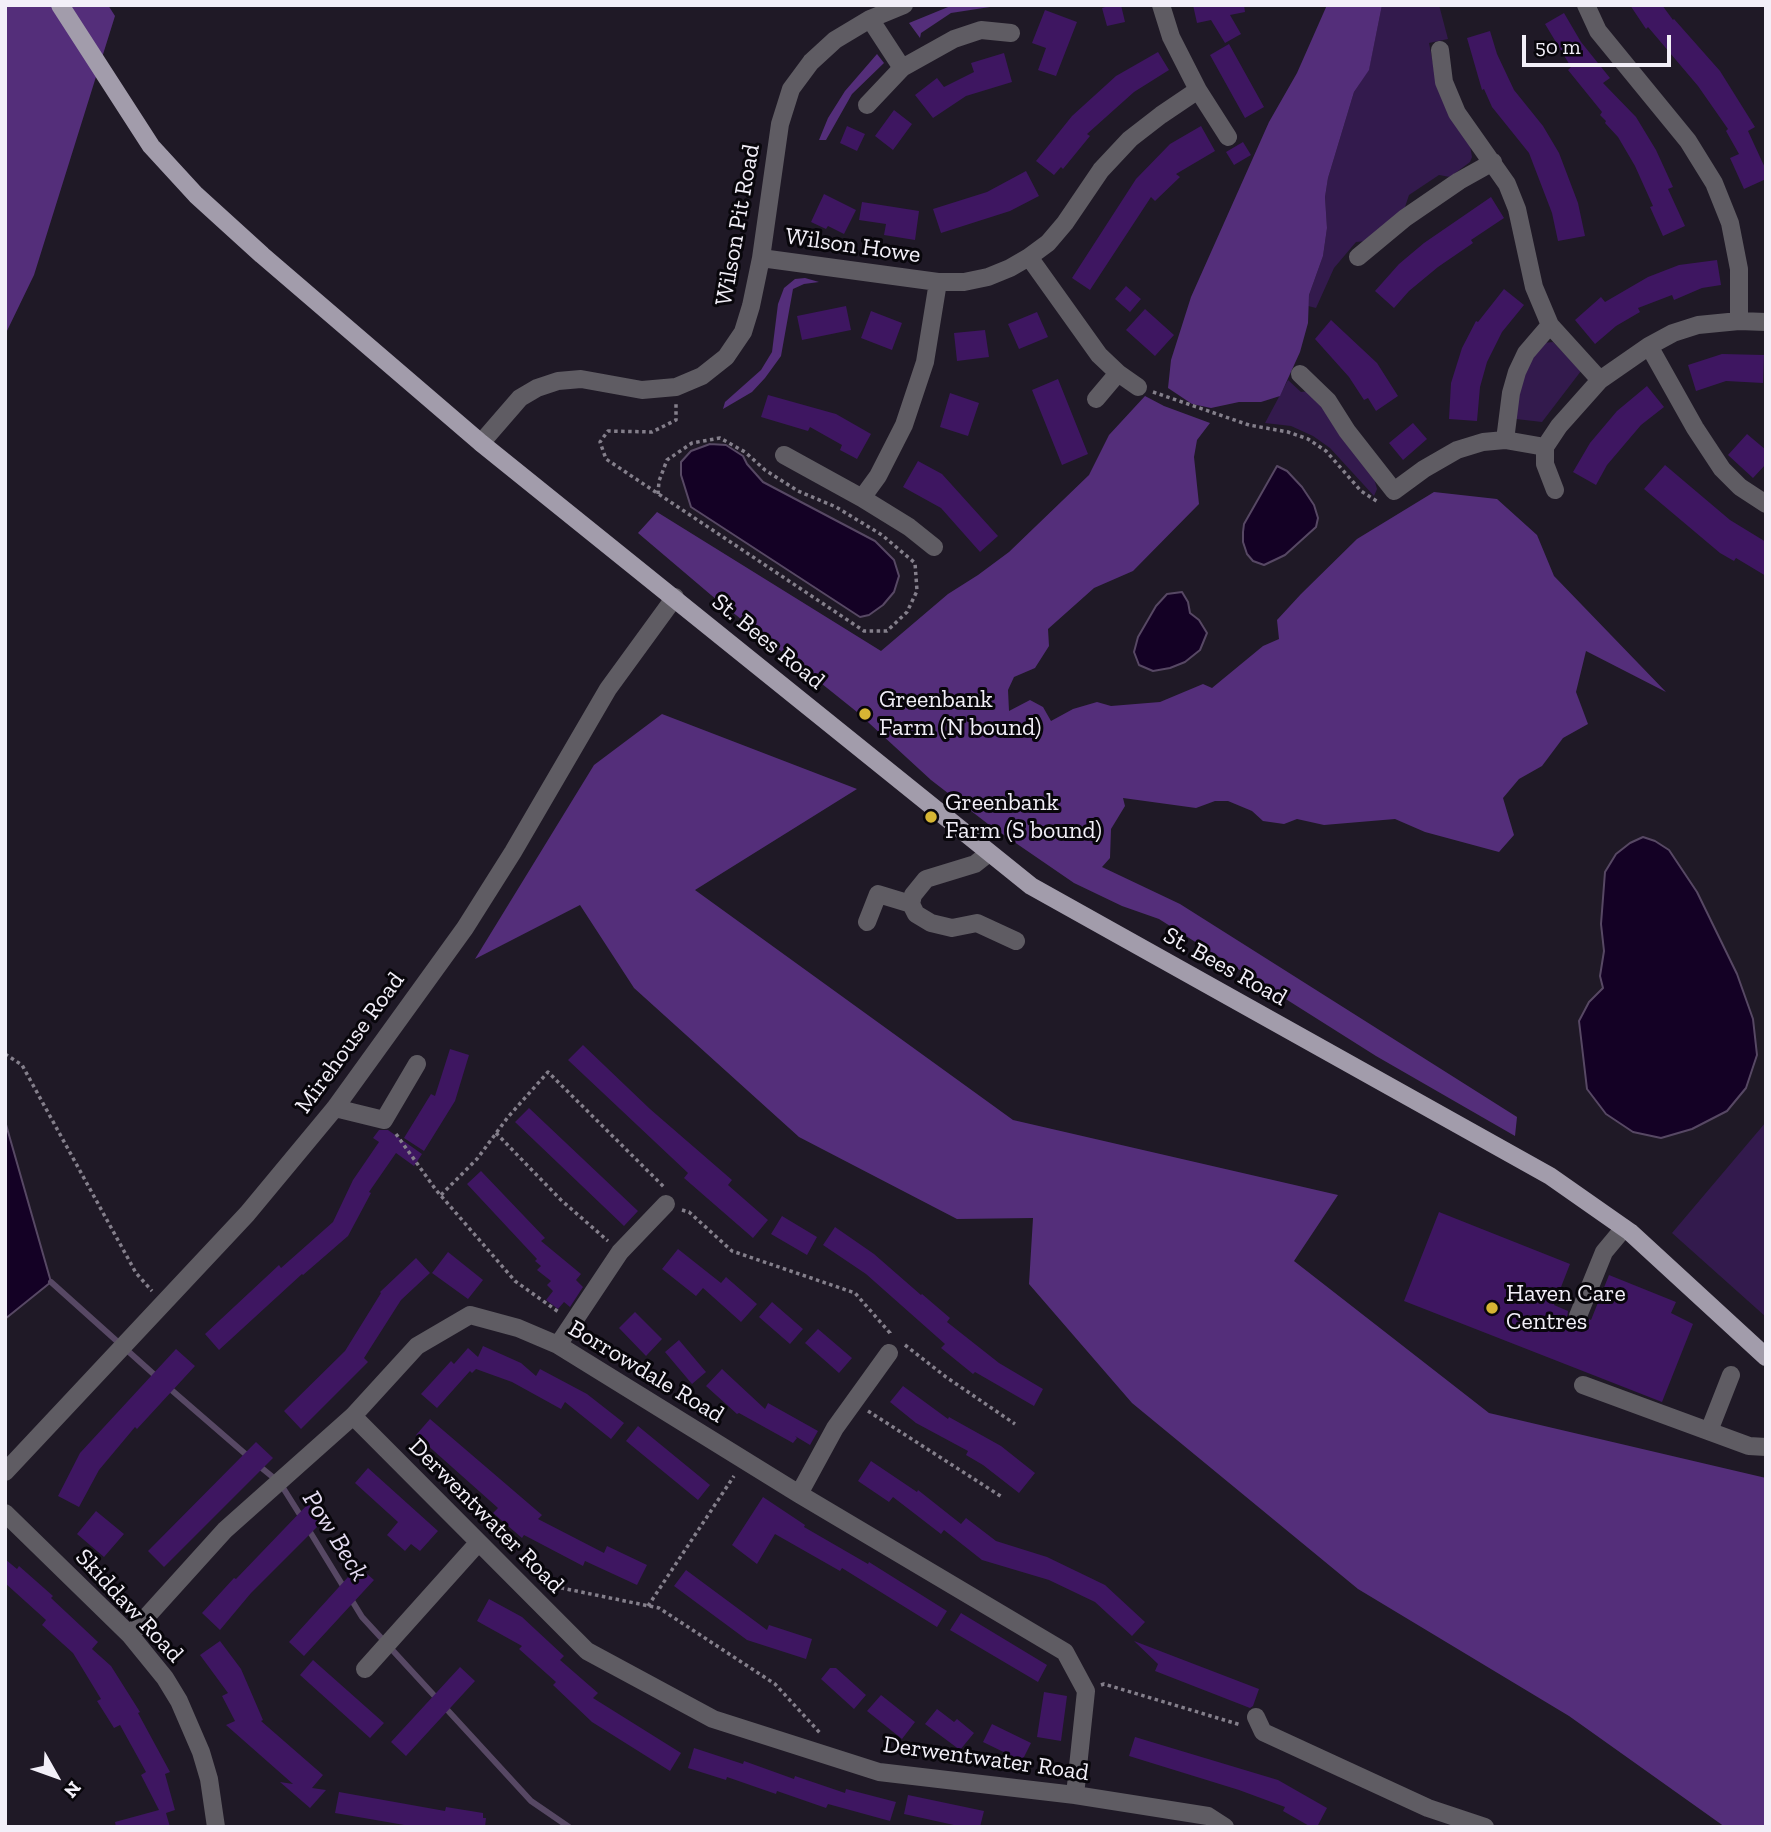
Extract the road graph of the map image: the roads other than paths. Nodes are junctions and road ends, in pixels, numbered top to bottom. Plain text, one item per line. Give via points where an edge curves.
1 (60, 5) edge
2 (904, 5) edge
3 (1161, 5) edge
4 (1586, 5) edge
5 (870, 19) junction
6 (1011, 33) dead end
7 (1440, 50) dead end
8 (902, 68) junction
9 (1198, 90) junction
10 (867, 105) dead end
11 (1228, 137) dead end
12 (1493, 162) junction
13 (1029, 257) junction
14 (1358, 257) dead end
15 (761, 258) junction
16 (937, 282) junction
17 (1739, 321) junction
18 (1766, 322) edge
19 (1550, 325) junction
20 (1649, 346) junction
21 (1118, 373) junction
22 (1300, 374) dead end
23 (1600, 380) junction
24 (1138, 387) road end
25 (1096, 399) dead end
26 (1505, 440) junction
27 (481, 443) junction
28 (1545, 447) junction
29 (784, 455) dead end
30 (1555, 490) dead end
31 (862, 498) junction
32 (1766, 505) edge
33 (934, 547) dead end
34 (675, 597) junction
35 (989, 853) junction
36 (911, 904) junction
37 (867, 922) dead end
38 (1016, 941) dead end
39 (417, 1064) dead end
40 (335, 1108) junction
41 (666, 1204) road end
42 (1623, 1228) junction
43 (1578, 1316) dead end
44 (558, 1345) junction
45 (890, 1353) road end
46 (1766, 1357) edge
47 (1731, 1375) dead end
48 (1583, 1385) dead end
49 (353, 1416) junction
50 (1709, 1431) junction
51 (1766, 1447) edge
52 (5, 1472) edge
53 (799, 1494) junction
54 (5, 1513) edge
55 (478, 1543) junction
56 (130, 1635) junction
57 (365, 1669) dead end
58 (1259, 1725) road end
59 (1074, 1795) junction
60 (216, 1827) edge
61 (1226, 1827) edge
62 (1485, 1827) edge

1 - 27 main road, St. Bees Road via 152,146 196,195
2 - 5 street, Wilson Pit Road
3 - 9 street via 1171,37
4 - 17 street via 1598,32 1688,141 1714,183 1730,223 1739,269
5 - 8 street
5 - 15 street, Wilson Pit Road via 835,40 791,89 780,124
6 - 8 street via 981,30 954,39
7 - 12 street via 1444,82 1457,113
8 - 10 street
9 - 11 street
9 - 13 street, Wilson Howe via 1130,139 1101,170 1048,243
12 - 14 street via 1405,218
12 - 19 street via 1517,209 1534,287
13 - 16 street, Wilson Howe via 988,277
13 - 21 street via 1099,355
15 - 16 street, Wilson Howe
15 - 27 street, Wilson Pit Road via 743,332 726,357 702,376 676,387 642,390 581,379 558,380 520,398
16 - 31 street, Wilson Howe via 925,362 904,425
17 - 18 street
17 - 20 street via 1698,325
19 - 23 street
19 - 26 street via 1526,353 1517,372
20 - 23 street
20 - 32 street via 1722,469
21 - 24 street
21 - 25 street
22 - 26 street via 1328,401 1394,491 1457,450
23 - 28 street
26 - 28 street
27 - 34 main road, St. Bees Road
28 - 30 street via 1545,464
29 - 31 street
31 - 33 street
34 - 35 main road, St. Bees Road
34 - 40 street, Mirehouse Road via 608,689 465,928
35 - 36 street via 975,864 926,879
35 - 42 main road, St. Bees Road via 1031,886 1550,1177
36 - 37 street via 878,894
36 - 38 street via 916,914 931,923 951,928 977,923
39 - 40 street via 389,1116 380,1121
40 - 52 street, Mirehouse Road via 256,1204
41 - 44 street via 620,1252
42 - 43 street via 1604,1252
42 - 46 main road, St. Bees Road
44 - 49 street, Borrowdale Road via 470,1315 417,1346
44 - 53 street, Borrowdale Road
45 - 53 street via 835,1428
47 - 50 street
48 - 50 street
49 - 55 street, Derwentwater Road
49 - 56 street, Borrowdale Road via 225,1530
50 - 51 street via 1749,1446
53 - 59 street, Borrowdale Road via 1065,1652 1085,1688
54 - 56 street, Skiddaw Road
55 - 57 street
55 - 59 street, Derwentwater Road via 587,1651 713,1719 879,1772
56 - 60 street, Skiddaw Road via 164,1678 191,1726 209,1779
58 - 62 street via 1428,1808
59 - 61 street, Derwentwater Road via 1208,1815

